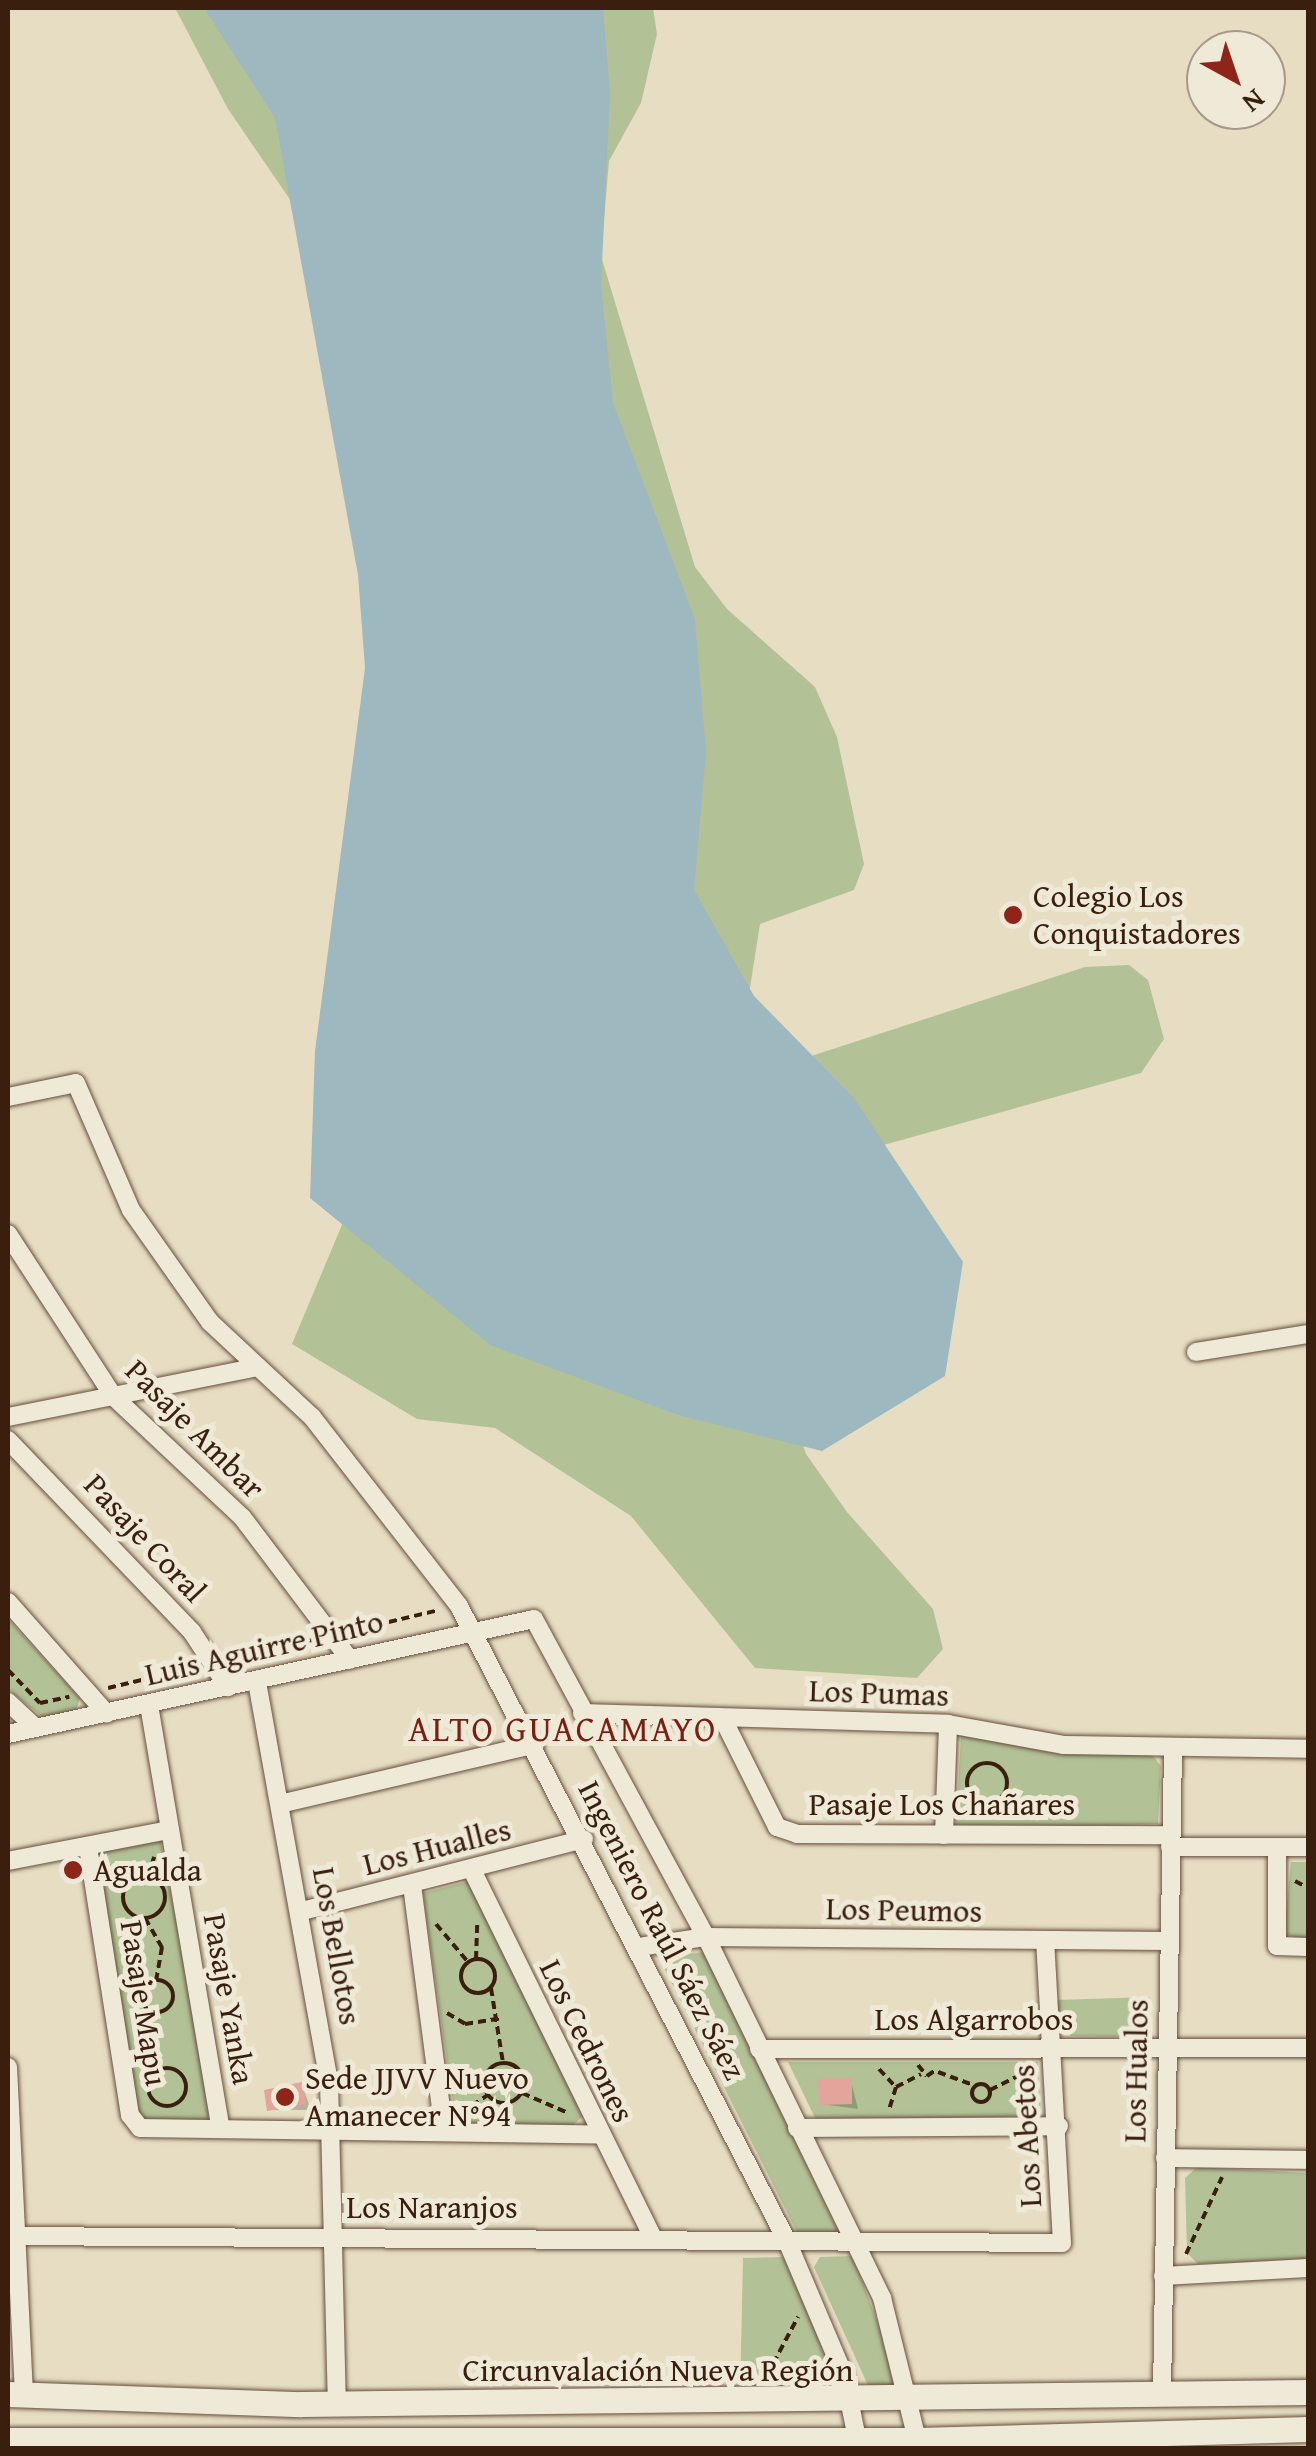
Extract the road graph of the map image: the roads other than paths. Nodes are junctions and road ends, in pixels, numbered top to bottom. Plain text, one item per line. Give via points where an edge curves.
1 (8, 1097) edge
2 (8, 1234) edge
3 (1308, 1334) edge
4 (1196, 1352) dead end
5 (258, 1367) junction
6 (114, 1397) junction
7 (8, 1417) edge
8 (8, 1440) edge
9 (8, 1602) edge
10 (534, 1618) joint
11 (473, 1632) junction
12 (350, 1660) junction
13 (257, 1682) junction
14 (228, 1687) junction
15 (8, 1702) edge
16 (149, 1705) junction
17 (582, 1712) junction
18 (107, 1714) junction
19 (723, 1718) junction
20 (948, 1724) junction
21 (35, 1727) junction
22 (8, 1734) edge
23 (536, 1744) junction
24 (1173, 1749) junction
25 (1308, 1749) edge
26 (280, 1804) junction
27 (169, 1830) junction
28 (944, 1836) junction
29 (584, 1839) junction
30 (1170, 1841) junction
31 (88, 1847) junction
32 (1277, 1847) junction
33 (1308, 1847) edge
34 (8, 1860) edge
35 (473, 1872) junction
36 (412, 1885) junction
37 (302, 1911) junction
38 (706, 1937) junction
39 (1044, 1942) junction
40 (1168, 1942) junction
41 (639, 1947) junction
42 (1308, 1947) edge
43 (1308, 2048) edge
44 (759, 2049) junction
45 (1054, 2049) junction
46 (1167, 2049) junction
47 (8, 2067) edge
48 (220, 2126) junction
49 (1060, 2126) junction
50 (330, 2128) junction
51 (444, 2128) junction
52 (797, 2128) junction
53 (595, 2129) junction
54 (1164, 2158) junction
55 (1308, 2160) edge
56 (13, 2235) edge
57 (652, 2235) junction
58 (334, 2238) junction
59 (787, 2241) junction
60 (857, 2244) junction
61 (1308, 2268) edge
62 (1169, 2275) junction
63 (1308, 2392) edge
64 (1162, 2393) junction
65 (16, 2395) edge
66 (851, 2401) junction
67 (914, 2402) junction
68 (336, 2404) junction
69 (1308, 2429) edge
70 (19, 2443) edge
71 (858, 2444) edge
72 (918, 2444) edge

1 - 5 street, Ingeniero Raúl Sáez Sáez via 76,1083 131,1210 210,1322
2 - 6 street, Pasaje Ambar
3 - 4 street
5 - 6 street
5 - 11 street, Ingeniero Raúl Sáez Sáez via 312,1417
6 - 7 street
6 - 12 street, Pasaje Ambar via 215,1488
8 - 14 street, Pasaje Coral via 214,1663
9 - 18 street
10 - 11 street, Luis Aguirre Pinto
10 - 17 street, Ingeniero Raúl Sáez Sáez
11 - 12 street, Luis Aguirre Pinto
11 - 23 street, Ingeniero Raúl Sáez Sáez
12 - 13 street, Luis Aguirre Pinto
13 - 14 street, Luis Aguirre Pinto
13 - 26 street, Los Bellotos
14 - 16 street, Luis Aguirre Pinto
15 - 21 street
16 - 18 street, Luis Aguirre Pinto
16 - 27 street, Pasaje Yanka
17 - 19 street, Los Pumas
17 - 38 street, Ingeniero Raúl Sáez Sáez
18 - 21 street, Luis Aguirre Pinto
19 - 20 street, Los Pumas
19 - 28 street, Pasaje Los Chañares via 777,1827
20 - 24 street, Los Pumas via 1064,1745
20 - 28 street
21 - 22 street, Luis Aguirre Pinto
23 - 26 street
23 - 29 street, Ingeniero Raúl Sáez Sáez
24 - 25 street, Los Pumas
24 - 30 street, Los Hualos
26 - 37 street, Los Bellotos
27 - 31 street
27 - 48 street, Pasaje Yanka
28 - 30 street, Pasaje Los Chañares
29 - 35 street, Los Hualles
29 - 41 street, Ingeniero Raúl Sáez Sáez
30 - 32 street, Pasaje Los Chañares
30 - 40 street, Los Hualos
31 - 34 street
31 - 48 street, Pasaje Mapu via 130,2115 140,2128
32 - 33 street, Pasaje Los Chañares
32 - 42 street via 1277,1946
35 - 36 street, Los Hualles
35 - 53 street, Los Cedrones
36 - 37 street, Los Hualles
36 - 51 street via 434,2005
37 - 50 street, Los Bellotos
38 - 39 street, Los Peumos
38 - 41 street, Los Peumos
38 - 44 street, Ingeniero Raúl Sáez Sáez
39 - 40 street, Los Peumos
39 - 45 street, Los Abetos
40 - 46 street, Los Hualos
41 - 59 street, Ingeniero Raúl Sáez Sáez
43 - 46 street, Los Algarrobos
44 - 45 street, Los Algarrobos
44 - 52 street, Ingeniero Raúl Sáez Sáez
45 - 46 street, Los Algarrobos
45 - 49 street, Los Abetos
46 - 54 street, Los Hualos
47 - 56 street
48 - 50 street, Pasaje Mapu
49 - 52 street
49 - 60 street, Los Abetos via 1062,2242
50 - 51 street, Pasaje Mapu
50 - 58 street, Los Bellotos
51 - 53 street, Pasaje Mapu
52 - 60 street, Ingeniero Raúl Sáez Sáez
53 - 57 street, Los Cedrones
54 - 55 street
54 - 62 street, Los Hualos
56 - 58 street, Los Naranjos
56 - 65 street
57 - 58 street, Los Naranjos
57 - 59 street, Los Naranjos
58 - 68 street, Los Bellotos
59 - 60 street, Los Naranjos
59 - 66 street, Ingeniero Raúl Sáez Sáez
60 - 67 street, Ingeniero Raúl Sáez Sáez
61 - 62 street
62 - 64 street, Los Hualos
63 - 64 main road, Circunvalación Nueva Región
64 - 67 main road, Circunvalación Nueva Región
65 - 68 main road, Circunvalación Nueva Región
65 - 70 main road
66 - 67 main road, Circunvalación Nueva Región
66 - 68 main road, Circunvalación Nueva Región
66 - 71 street, Ingeniero Raúl Sáez Sáez
67 - 72 street, Ingeniero Raúl Sáez Sáez
69 - 72 main road
70 - 71 main road
71 - 72 main road

